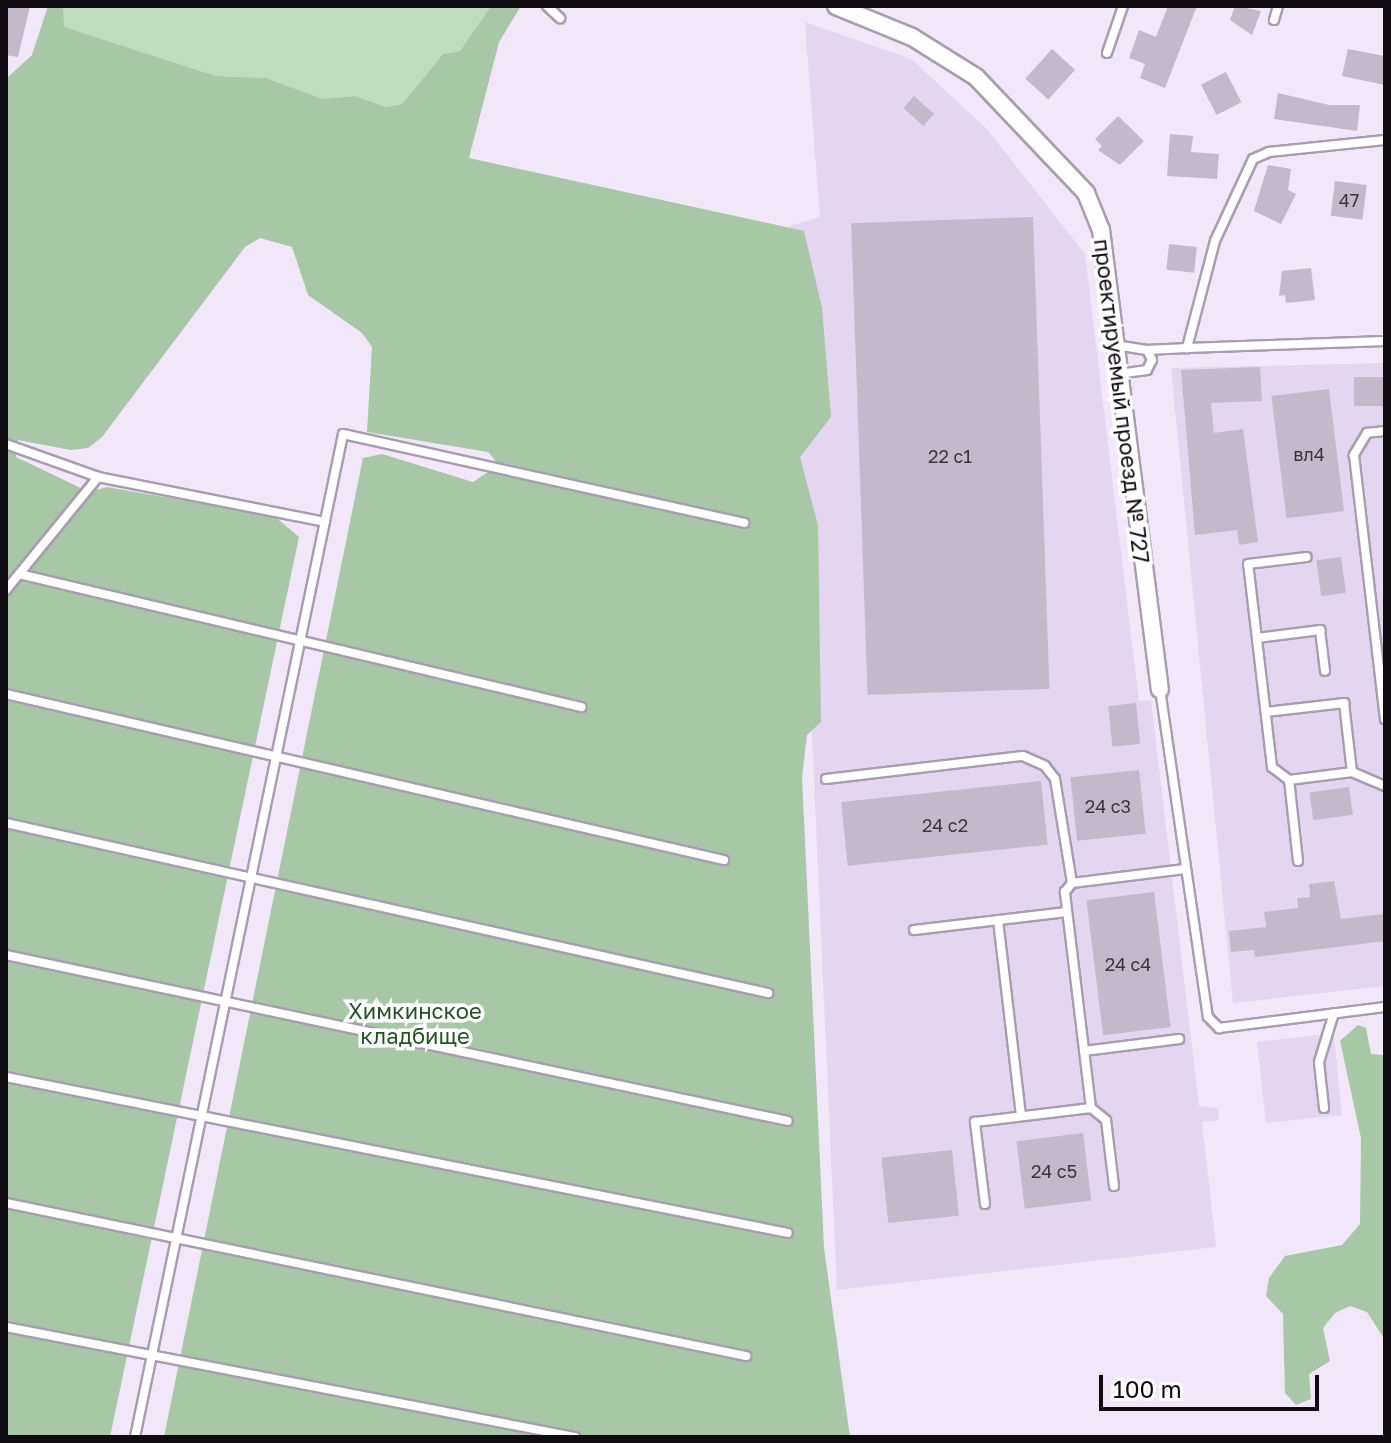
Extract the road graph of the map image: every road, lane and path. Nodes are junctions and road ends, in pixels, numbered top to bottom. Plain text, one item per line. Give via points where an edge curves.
1 (547, 6) edge
2 (836, 6) edge
3 (1123, 6) edge
4 (1278, 6) edge
5 (560, 18) dead end
6 (1274, 20) dead end
7 (1107, 53) dead end
8 (1385, 140) edge
9 (1385, 341) edge
10 (1115, 345) junction
11 (1187, 348) junction
12 (1147, 350) junction
13 (1119, 374) junction
14 (1385, 431) edge
15 (6, 444) edge
16 (98, 477) junction
17 (325, 522) junction
18 (744, 523) dead end
19 (1307, 557) dead end
20 (19, 574) junction
21 (6, 590) edge
22 (301, 638) junction
23 (1257, 638) junction
24 (1325, 671) dead end
25 (1160, 689) joint
26 (6, 694) edge
27 (581, 707) dead end
28 (1266, 712) junction
29 (1385, 719) edge
30 (276, 758) junction
31 (1352, 772) junction
32 (826, 779) dead end
33 (1289, 780) junction
34 (1385, 786) edge
35 (6, 823) edge
36 (724, 860) dead end
37 (1298, 861) dead end
38 (1185, 869) junction
39 (250, 881) junction
40 (1072, 883) junction
41 (1067, 912) junction
42 (998, 920) junction
43 (914, 930) dead end
44 (6, 955) edge
45 (768, 993) dead end
46 (225, 1003) junction
47 (1385, 1007) edge
48 (1334, 1013) junction
49 (1179, 1039) dead end
50 (1084, 1051) junction
51 (6, 1077) edge
52 (1091, 1108) junction
53 (1324, 1108) dead end
54 (1021, 1116) junction
55 (201, 1119) junction
56 (788, 1121) dead end
57 (1114, 1186) dead end
58 (6, 1203) edge
59 (985, 1204) dead end
60 (788, 1233) dead end
61 (177, 1237) junction
62 (6, 1327) edge
63 (153, 1352) junction
64 (746, 1356) dead end
65 (135, 1437) edge
66 (575, 1437) edge

1 - 5 lane
2 - 10 street, проектируемый проезд № 727 via 949,58 1059,157 1086,193 1101,230
3 - 7 lane
4 - 6 lane
8 - 11 lane via 1269,152 1253,159 1215,241
9 - 11 lane
10 - 12 lane
10 - 13 street, проектируемый проезд № 727
11 - 12 lane
12 - 13 lane via 1152,360 1147,370
13 - 25 street, проектируемый проезд № 727
14 - 29 lane via 1367,433 1354,455
15 - 16 lane
16 - 17 lane
16 - 20 lane
17 - 18 lane via 343,434
17 - 22 lane
19 - 23 lane via 1248,564
20 - 21 lane
20 - 22 lane
22 - 27 lane
22 - 30 lane
23 - 24 lane via 1320,630
23 - 28 lane
25 - 38 lane
26 - 30 lane
28 - 31 lane via 1344,703
28 - 33 lane via 1272,767
30 - 36 lane
30 - 39 lane
31 - 33 lane
31 - 34 lane
32 - 40 lane via 1023,756 1045,766 1055,779
33 - 37 lane
35 - 39 lane
38 - 40 lane
38 - 48 lane via 1208,1017 1219,1028
39 - 45 lane
39 - 46 lane
40 - 41 lane via 1065,892
41 - 42 lane
41 - 50 lane
42 - 43 lane
42 - 54 lane
44 - 46 lane
46 - 55 lane
46 - 56 lane
47 - 48 lane
48 - 53 lane via 1319,1062
49 - 50 lane
50 - 52 lane
51 - 55 lane
52 - 54 lane
52 - 57 lane via 1106,1120
54 - 59 lane via 975,1122
55 - 60 lane
55 - 61 lane
58 - 61 lane
61 - 63 lane
61 - 64 lane
62 - 63 lane
63 - 65 lane
63 - 66 lane

